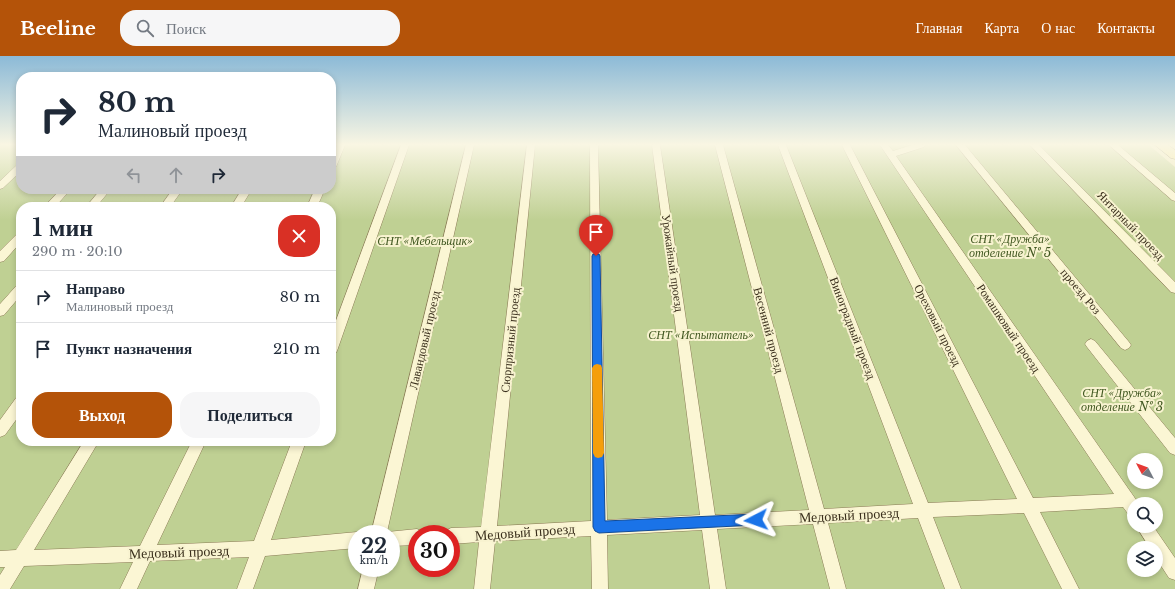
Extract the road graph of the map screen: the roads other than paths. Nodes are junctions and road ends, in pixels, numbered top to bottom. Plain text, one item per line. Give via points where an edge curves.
1 (396, 170) edge
2 (464, 170) edge
3 (528, 170) edge
4 (594, 170) edge
5 (659, 170) edge
6 (727, 170) edge
7 (792, 170) edge
8 (859, 170) edge
9 (901, 170) edge
10 (981, 170) edge
11 (1058, 170) edge
12 (1142, 170) edge
13 (16, 171) edge
14 (0, 186) edge
15 (61, 194) edge
16 (102, 194) edge
17 (1175, 198) edge
18 (54, 202) edge
19 (95, 202) edge
20 (16, 241) edge
21 (0, 258) edge
22 (1175, 289) edge
23 (16, 294) edge
24 (0, 312) edge
25 (336, 337) edge
26 (1091, 344) dead end
27 (1125, 345) dead end
28 (16, 409) edge
29 (0, 431) edge
30 (89, 446) edge
31 (197, 446) edge
32 (297, 446) edge
33 (1175, 449) edge
34 (1127, 499) edge
35 (1029, 504) junction
36 (1127, 505) edge
37 (924, 512) junction
38 (819, 516) junction
39 (709, 523) junction
40 (382, 525) edge
41 (599, 527) junction
42 (1149, 533) edge
43 (489, 535) junction
44 (460, 536) edge
45 (348, 541) edge
46 (260, 549) junction
47 (146, 553) junction
48 (21, 558) junction
49 (0, 559) edge
50 (1175, 572) edge
51 (369, 577) edge
52 (1, 589) edge
53 (128, 589) edge
54 (245, 589) edge
55 (366, 589) edge
56 (482, 589) edge
57 (600, 589) edge
58 (718, 589) edge
59 (838, 589) edge
60 (953, 589) edge
61 (1071, 589) edge

1 - 25 street
2 - 40 street, Лавандовый проезд
3 - 43 street, Сюрпризный проезд
4 - 41 street
5 - 39 street, Урожайный проезд
6 - 38 street, Весенний проезд
7 - 37 street, Виноградный проезд
8 - 35 street, Ореховый проезд
9 - 34 street, Ромашковый проезд
10 - 27 street, проезд Роз
11 - 22 street, Янтарный проезд
12 - 17 street
13 - 14 street
15 - 18 street
16 - 19 street
20 - 21 street
23 - 24 street
26 - 33 street
28 - 29 street
30 - 48 street
31 - 47 street
32 - 46 street
35 - 36 street, Медовый проезд
35 - 37 street, Медовый проезд
35 - 61 street, Ореховый проезд
37 - 38 street, Медовый проезд
37 - 60 street, Виноградный проезд
38 - 39 street, Медовый проезд
38 - 59 street, Весенний проезд
39 - 41 street, Медовый проезд
39 - 58 street, Урожайный проезд
41 - 43 street, Медовый проезд
41 - 57 street
42 - 50 street
43 - 44 street, Медовый проезд
43 - 56 street, Сюрпризный проезд
45 - 46 street, Медовый проезд
46 - 47 street, Медовый проезд
46 - 54 street
47 - 48 street, Медовый проезд
47 - 53 street
48 - 49 street, Медовый проезд
48 - 52 street
51 - 55 street

